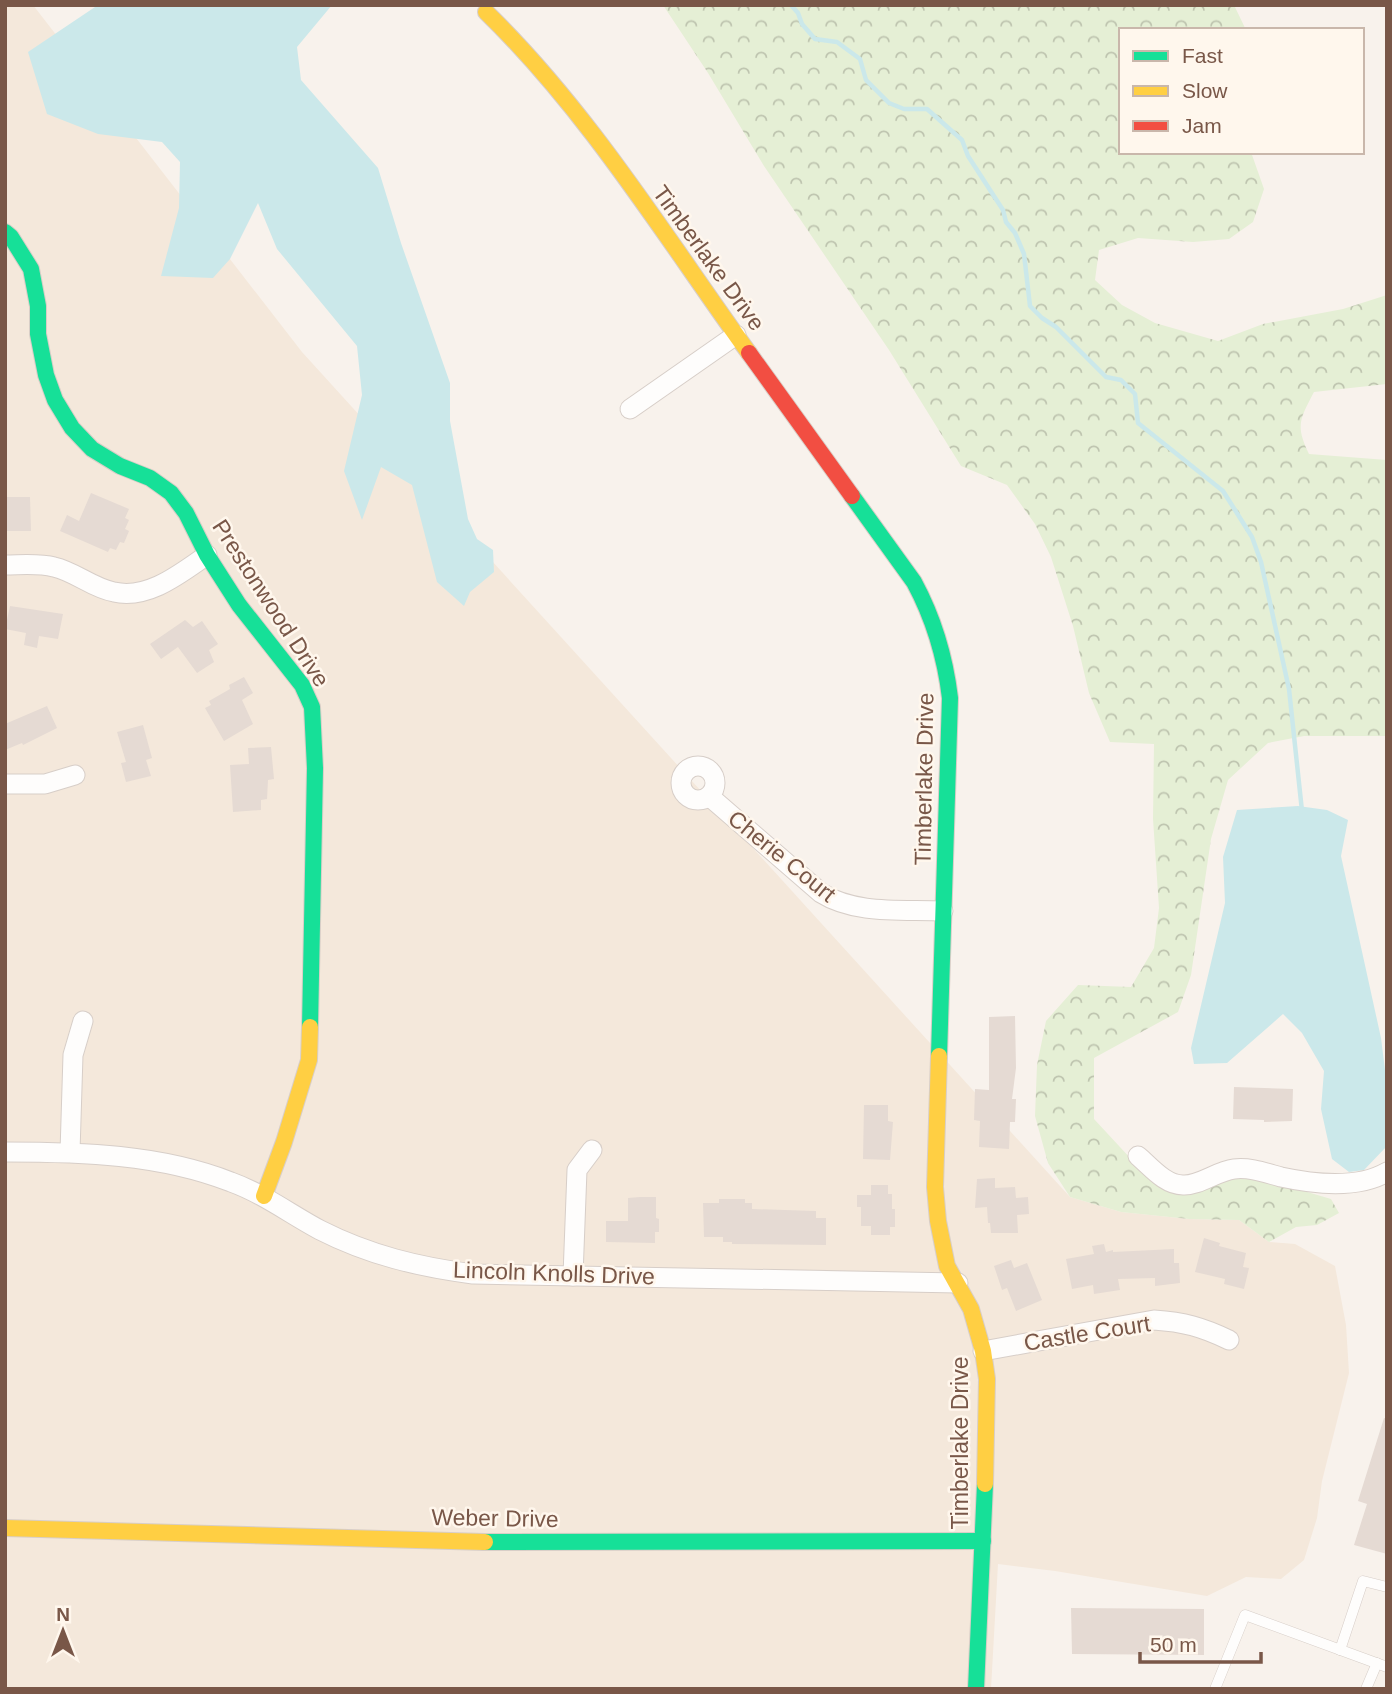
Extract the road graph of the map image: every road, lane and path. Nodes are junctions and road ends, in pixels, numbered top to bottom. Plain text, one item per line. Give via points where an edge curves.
1 (486, 12) dead end
2 (5, 232) edge
3 (736, 335) junction
4 (630, 409) dead end
5 (208, 555) junction
6 (5, 565) edge
7 (75, 775) dead end
8 (5, 784) edge
9 (709, 796) dead end
10 (943, 911) junction
11 (83, 1021) dead end
12 (592, 1150) dead end
13 (5, 1152) edge
14 (70, 1152) junction
15 (1139, 1156) dead end
16 (1387, 1172) edge
17 (264, 1196) junction
18 (573, 1276) junction
19 (958, 1283) junction
20 (1229, 1340) dead end
21 (983, 1351) junction
22 (5, 1528) edge
23 (983, 1541) junction
24 (1387, 1587) edge
25 (1340, 1650) junction
26 (1382, 1665) edge
27 (976, 1689) edge
28 (1216, 1689) edge
29 (1366, 1689) edge

1 - 3 street, Timberlake Drive via 545,72
2 - 5 street, Prestonwood Drive via 31,270 46,375 72,428 92,449 171,493
3 - 4 street
3 - 10 street, Timberlake Drive via 914,582 938,632 950,698
5 - 6 street via 155,587 135,592 114,592 51,566
5 - 17 street, Prestonwood Drive via 239,605 302,685 312,706 315,768 309,1060
7 - 8 street via 45,784
9 - 10 street, Cherie Court via 834,901 851,907
10 - 19 street, Timberlake Drive via 935,1187 947,1266
11 - 14 street via 73,1055
12 - 18 street via 577,1170
13 - 14 street, Lincoln Knolls Drive
14 - 17 street, Lincoln Knolls Drive via 184,1167
15 - 16 street via 1161,1176 1184,1185 1234,1169 1315,1184
17 - 18 street, Lincoln Knolls Drive via 318,1229 392,1259 473,1273
18 - 19 street, Lincoln Knolls Drive
19 - 21 street, Timberlake Drive
20 - 21 street, Castle Court via 1202,1326 1154,1320
21 - 23 street, Timberlake Drive via 987,1392
22 - 23 street, Weber Drive via 489,1542
23 - 27 street, Timberlake Drive
24 - 25 lane via 1363,1581
25 - 26 lane
25 - 28 lane via 1245,1615
26 - 29 lane

